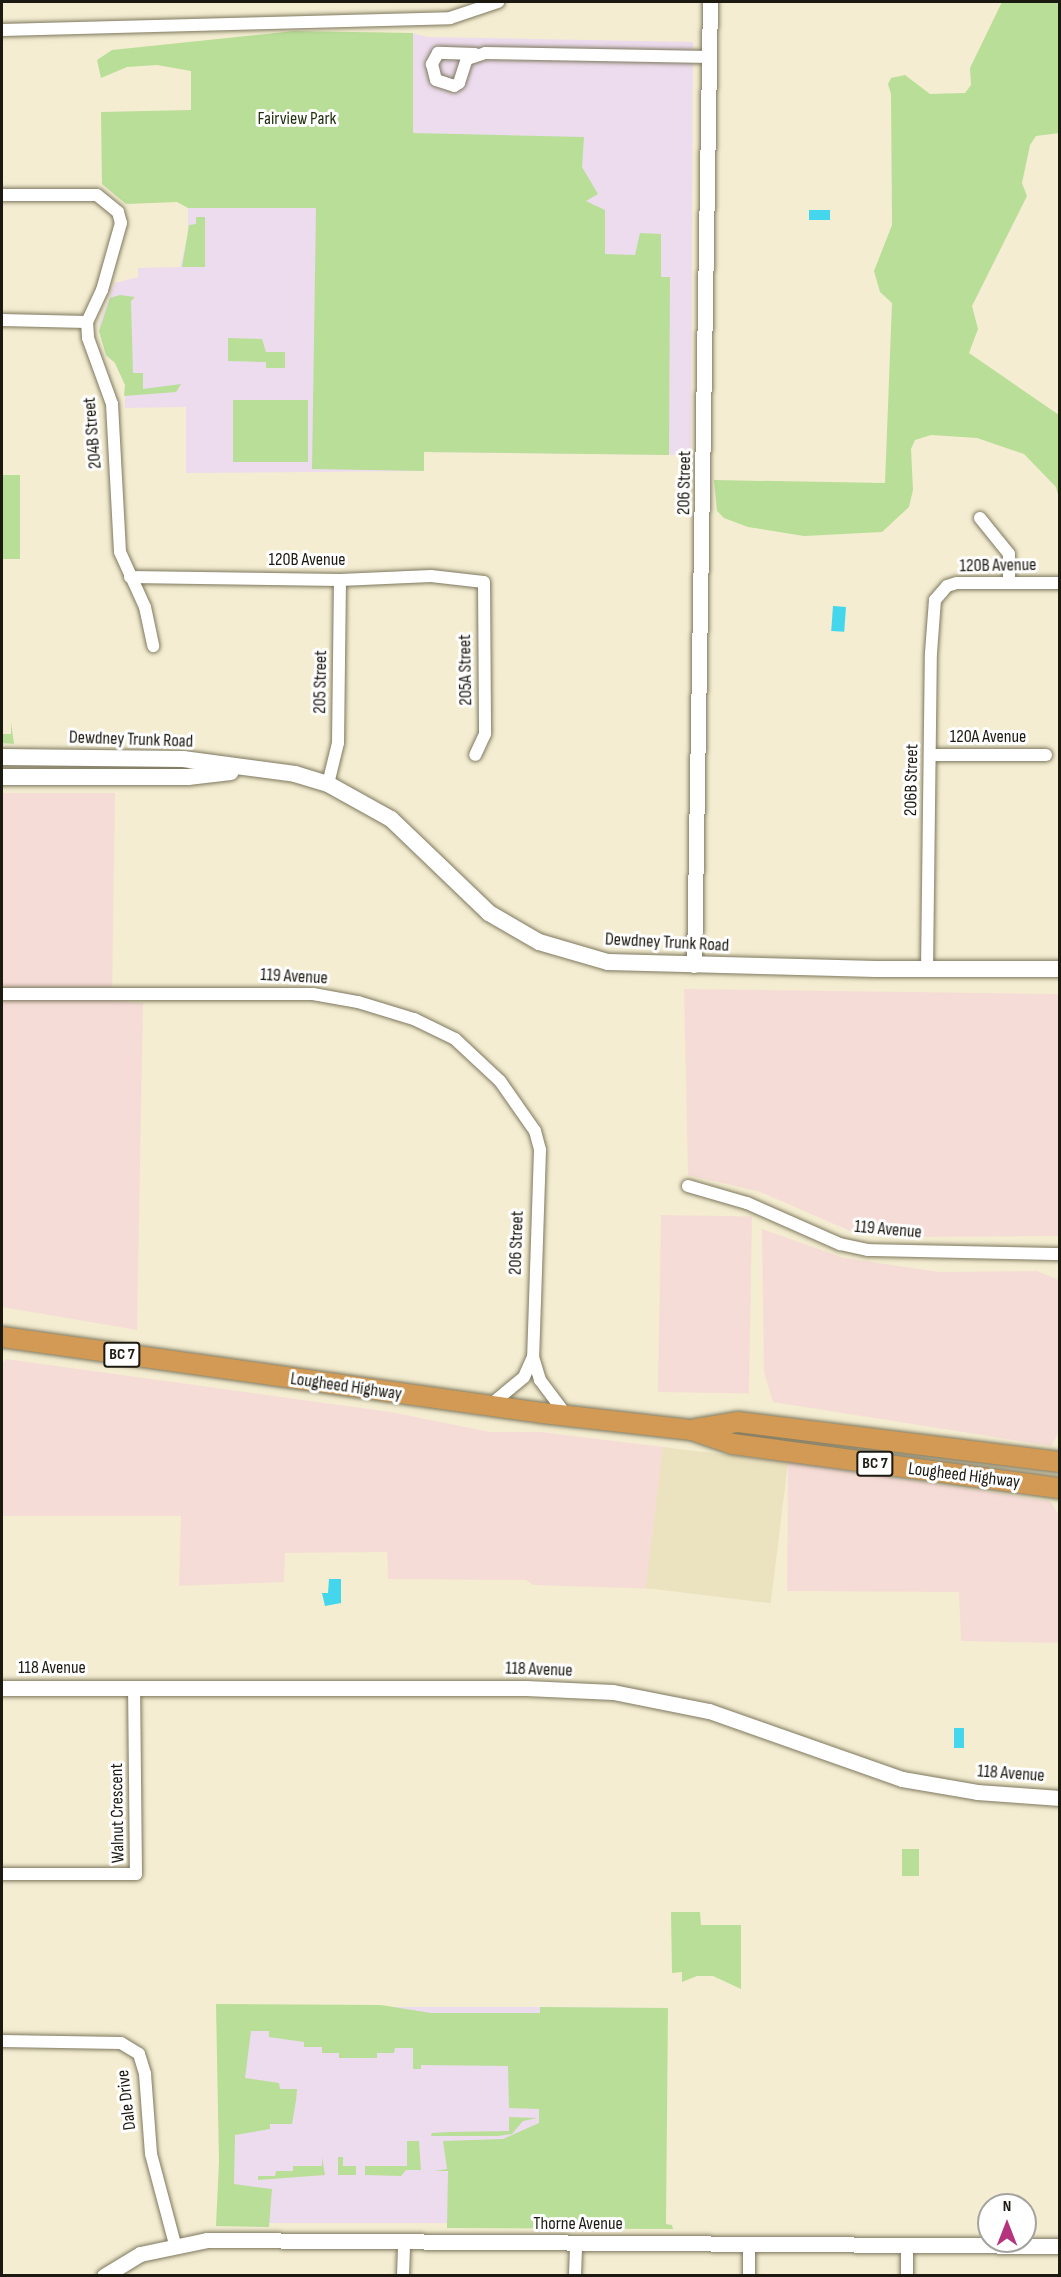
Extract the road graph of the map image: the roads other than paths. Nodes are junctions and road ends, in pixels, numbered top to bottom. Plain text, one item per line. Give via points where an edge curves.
1 (498, 2) edge
2 (710, 2) edge
3 (2, 30) edge
4 (475, 54) dead end
5 (710, 57) junction
6 (2, 195) edge
7 (2, 320) edge
8 (87, 322) junction
9 (980, 518) dead end
10 (130, 577) junction
11 (340, 579) junction
12 (484, 582) joint
13 (1009, 582) junction
14 (1059, 583) edge
15 (940, 592) joint
16 (153, 646) dead end
17 (475, 755) dead end
18 (930, 755) junction
19 (1046, 755) dead end
20 (2, 757) edge
21 (259, 769) junction
22 (2, 777) edge
23 (328, 784) junction
24 (694, 965) junction
25 (1059, 969) edge
26 (927, 970) junction
27 (2, 994) edge
28 (535, 1131) joint
29 (688, 1186) dead end
30 (1059, 1254) edge
31 (2, 1337) edge
32 (533, 1357) junction
33 (489, 1406) junction
34 (567, 1416) junction
35 (692, 1430) junction
36 (1059, 1462) edge
37 (1059, 1488) edge
38 (2, 1688) edge
39 (134, 1688) junction
40 (1059, 1798) edge
41 (2, 1874) edge
42 (2, 2041) edge
43 (404, 2242) junction
44 (576, 2243) junction
45 (175, 2244) junction
46 (749, 2244) junction
47 (907, 2245) junction
48 (1059, 2246) edge
49 (104, 2276) edge
50 (403, 2276) edge
51 (575, 2276) edge
52 (749, 2276) edge
53 (907, 2276) edge

1 - 3 street via 450,18
2 - 5 street, 206 Street
4 - 5 street
5 - 24 street, 206 Street
6 - 8 street via 97,195 110,202 121,223 102,290
7 - 8 street
8 - 10 street, 204B Street via 88,340 112,404 116,526
9 - 13 street via 1009,554
10 - 11 street, 120B Avenue
10 - 16 street, 204B Street via 145,608
11 - 12 street, 120B Avenue via 432,576
11 - 23 street, 205 Street via 338,742
12 - 17 street, 205A Street via 485,734
13 - 14 street, 120B Avenue
13 - 15 street, 120B Avenue via 957,583
15 - 18 street, 206B Street via 932,612
18 - 19 street, 120A Avenue
18 - 26 street, 206B Street
20 - 21 main road, Dewdney Trunk Road via 183,759
21 - 22 main road, Dewdney Trunk Road via 188,777
21 - 23 main road, Dewdney Trunk Road
23 - 24 main road, Dewdney Trunk Road via 391,819 489,913 538,942 608,962
24 - 26 main road, Dewdney Trunk Road
25 - 26 main road, Dewdney Trunk Road
27 - 28 street, 119 Avenue via 278,993 358,1002 414,1019 455,1039 500,1082
28 - 32 street, 206 Street via 540,1150
29 - 30 street, 119 Avenue via 747,1203 840,1244 868,1250
31 - 33 highway, Lougheed Highway / BC 7
32 - 33 street, 206 Street via 524,1377
32 - 34 street, 206 Street via 540,1380
33 - 34 highway, Lougheed Highway / BC 7
34 - 35 highway, Lougheed Highway / BC 7
35 - 36 highway, Lougheed Highway / BC 7 via 738,1422
35 - 37 highway, Lougheed Highway / BC 7 via 733,1444
38 - 39 street, 118 Avenue
39 - 40 street, 118 Avenue via 526,1688 645,1696 709,1711 902,1779 977,1792
39 - 41 street, Walnut Crescent via 136,1875
42 - 45 street, Dale Drive via 121,2043 139,2054 145,2074 151,2154
43 - 44 street, Thorne Avenue
43 - 45 street, Thorne Avenue via 207,2240
43 - 50 street
44 - 46 street, Thorne Avenue
44 - 51 street
45 - 49 street, Thorne Avenue via 140,2254
46 - 47 street, Thorne Avenue
46 - 52 street
47 - 48 street, Thorne Avenue
47 - 53 street

